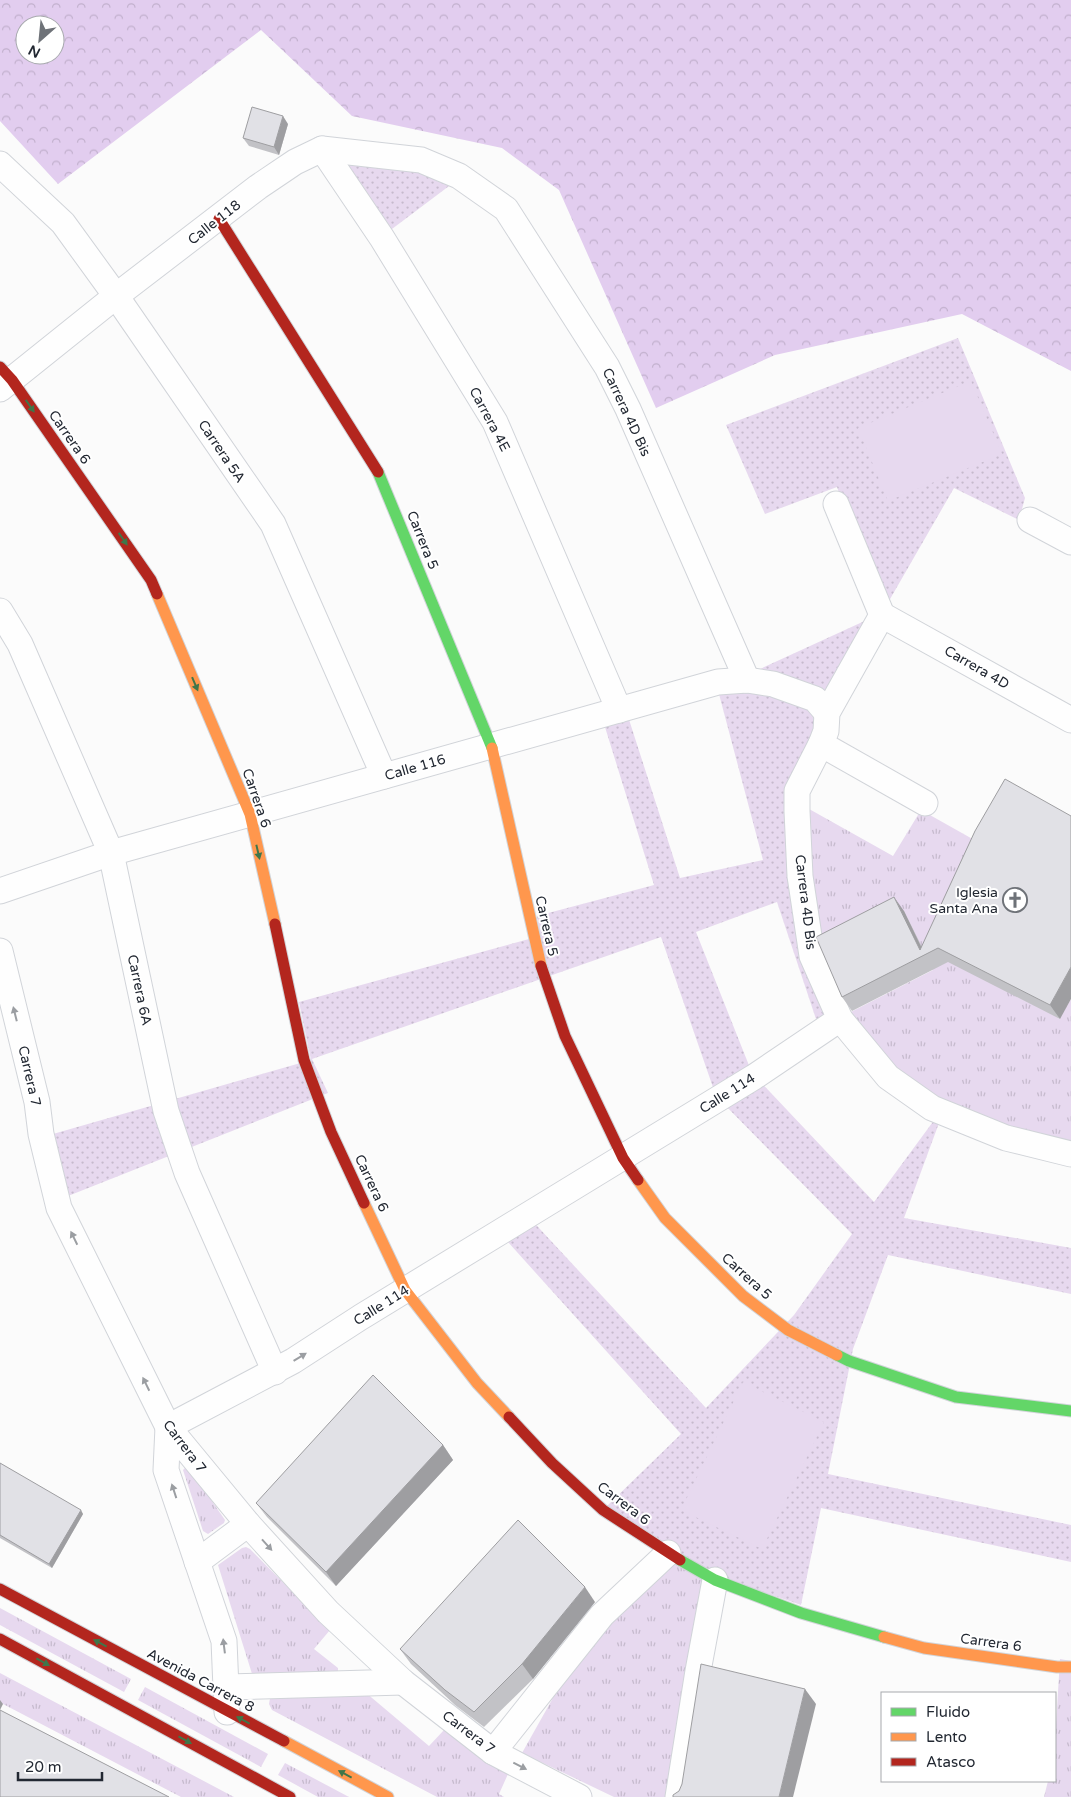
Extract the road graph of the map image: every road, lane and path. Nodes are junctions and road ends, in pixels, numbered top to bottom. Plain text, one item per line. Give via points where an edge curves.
1 (322, 149) junction
2 (0, 164) edge
3 (219, 219) junction
4 (116, 296) junction
5 (4, 379) edge
6 (836, 504) dead end
7 (1030, 520) dead end
8 (1071, 542) edge
9 (0, 611) edge
10 (882, 615) junction
11 (747, 680) junction
12 (619, 710) junction
13 (827, 713) junction
14 (1071, 720) edge
15 (821, 744) junction
16 (491, 745) junction
17 (384, 776) junction
18 (925, 803) dead end
19 (250, 814) junction
20 (112, 853) junction
21 (0, 891) edge
22 (0, 951) edge
23 (840, 1019) junction
24 (1071, 1154) edge
25 (623, 1158) junction
26 (405, 1290) junction
27 (275, 1372) junction
28 (1071, 1411) edge
29 (168, 1427) junction
30 (248, 1524) junction
31 (668, 1553) junction
32 (197, 1562) junction
33 (715, 1580) junction
34 (0, 1589) edge
35 (0, 1639) edge
36 (1071, 1667) edge
37 (403, 1682) junction
38 (227, 1687) junction
39 (227, 1712) junction
40 (493, 1752) junction
41 (290, 1797) edge
42 (388, 1797) edge
43 (579, 1797) edge
44 (678, 1797) edge

1 - 3 street, Calle 118 via 265,182
1 - 11 street, Carrera 4D Bis via 421,160 459,176 506,209 607,367
1 - 12 street, Carrera 4E via 382,238 495,422
2 - 4 street, Carrera 5A via 63,222
3 - 4 street, Calle 118
3 - 16 street, Carrera 5 via 380,474
4 - 5 street, Calle 118
4 - 17 street, Carrera 5A via 273,524
5 -> 19 street, Carrera 6 via 151,580
6 - 10 street
7 - 8 street
9 - 20 street, Carrera 6A via 20,644
10 - 13 street, Carrera 4D Bis
10 - 14 street, Carrera 4D
11 - 12 street, Calle 116 via 718,682
11 - 13 street, Calle 116 via 773,684 815,699
12 - 16 street, Calle 116
13 - 15 street, Carrera 4D Bis
15 - 18 street
15 - 23 street, Carrera 4D Bis via 797,791 800,876 812,956
16 - 17 street, Calle 116
16 - 25 street, Carrera 5 via 544,978 565,1036
17 - 19 street, Calle 116
19 - 20 street, Calle 116
19 -> 26 street, Carrera 6 via 304,1060 331,1132
20 - 21 street, Calle 116
20 - 27 street, Carrera 6A via 166,1111 187,1173
29 -> 22 street, Carrera 7 via 59,1208
23 - 24 street, Carrera 4D Bis via 888,1077 932,1108 1006,1138
23 - 25 street, Calle 114
25 - 26 street, Calle 114
25 - 28 street, Carrera 5 via 665,1218 743,1296 788,1330 849,1360 956,1397
27 -> 26 street, Calle 114
26 - 31 street, Carrera 6 via 477,1383 552,1463 603,1510
27 - 29 street, Calle 114
29 - 30 street, Carrera 7
32 -> 29 street via 166,1470
30 - 32 street
30 -> 37 street, Carrera 7 via 328,1612
31 - 33 street, Carrera 6
31 - 40 street via 602,1615
38 -> 32 street via 224,1641
33 - 36 street, Carrera 6 via 800,1613 924,1648
33 - 44 street
39 -> 34 street, Avenida Carrera 8
35 -> 41 street
37 - 38 street
37 - 40 street, Carrera 7
38 - 39 street
42 -> 39 street, Avenida Carrera 8
40 -> 43 street, Carrera 7

